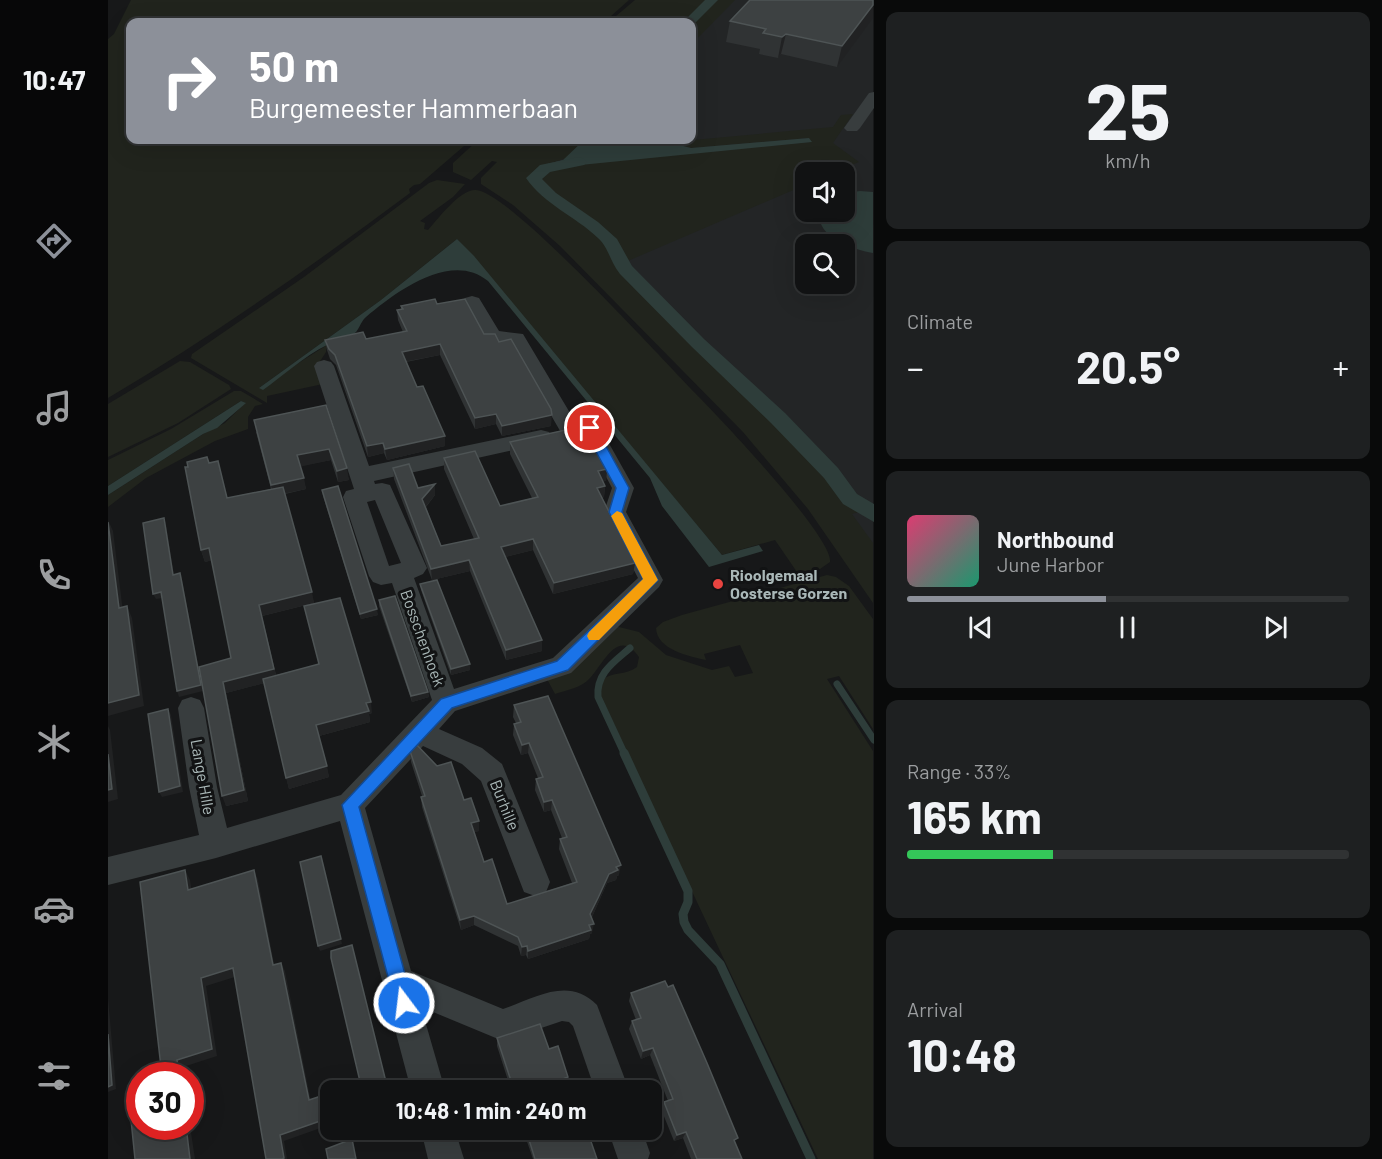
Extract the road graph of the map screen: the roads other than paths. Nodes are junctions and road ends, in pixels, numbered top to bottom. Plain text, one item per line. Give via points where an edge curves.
1 (873, 96) edge
2 (868, 112) edge
3 (852, 128) dead end
4 (471, 302) dead end
5 (324, 366) dead end
6 (570, 431) junction
7 (363, 485) junction
8 (400, 573) junction
9 (447, 703) junction
10 (191, 708) dead end
11 (419, 732) junction
12 (350, 805) junction
13 (216, 845) junction
14 (108, 871) edge
15 (535, 882) dead end
16 (398, 981) junction
17 (425, 1080) edge
18 (608, 1080) edge
19 (441, 1140) edge
20 (446, 1159) edge

1 - 2 street
2 - 3 street
4 - 6 street via 493,337 516,338
5 - 7 street
6 - 7 street, Bosschenhoek
6 - 9 street, Bosschenhoek via 590,428 623,488 615,512 651,580 562,666
7 - 8 street, Bosschenhoek via 354,497 381,576
7 - 8 street, Bosschenhoek via 382,491 415,568
8 - 9 street, Bosschenhoek
9 - 11 street, Bosschenhoek
10 - 13 street, Lange Hille
11 - 12 street, Bosschenhoek
11 - 15 street, Burhille via 472,756 492,773
12 - 13 street
12 - 16 street
13 - 14 street
16 - 17 street
16 - 18 street via 503,1025 562,1005 576,1006 586,1016
19 - 20 street

